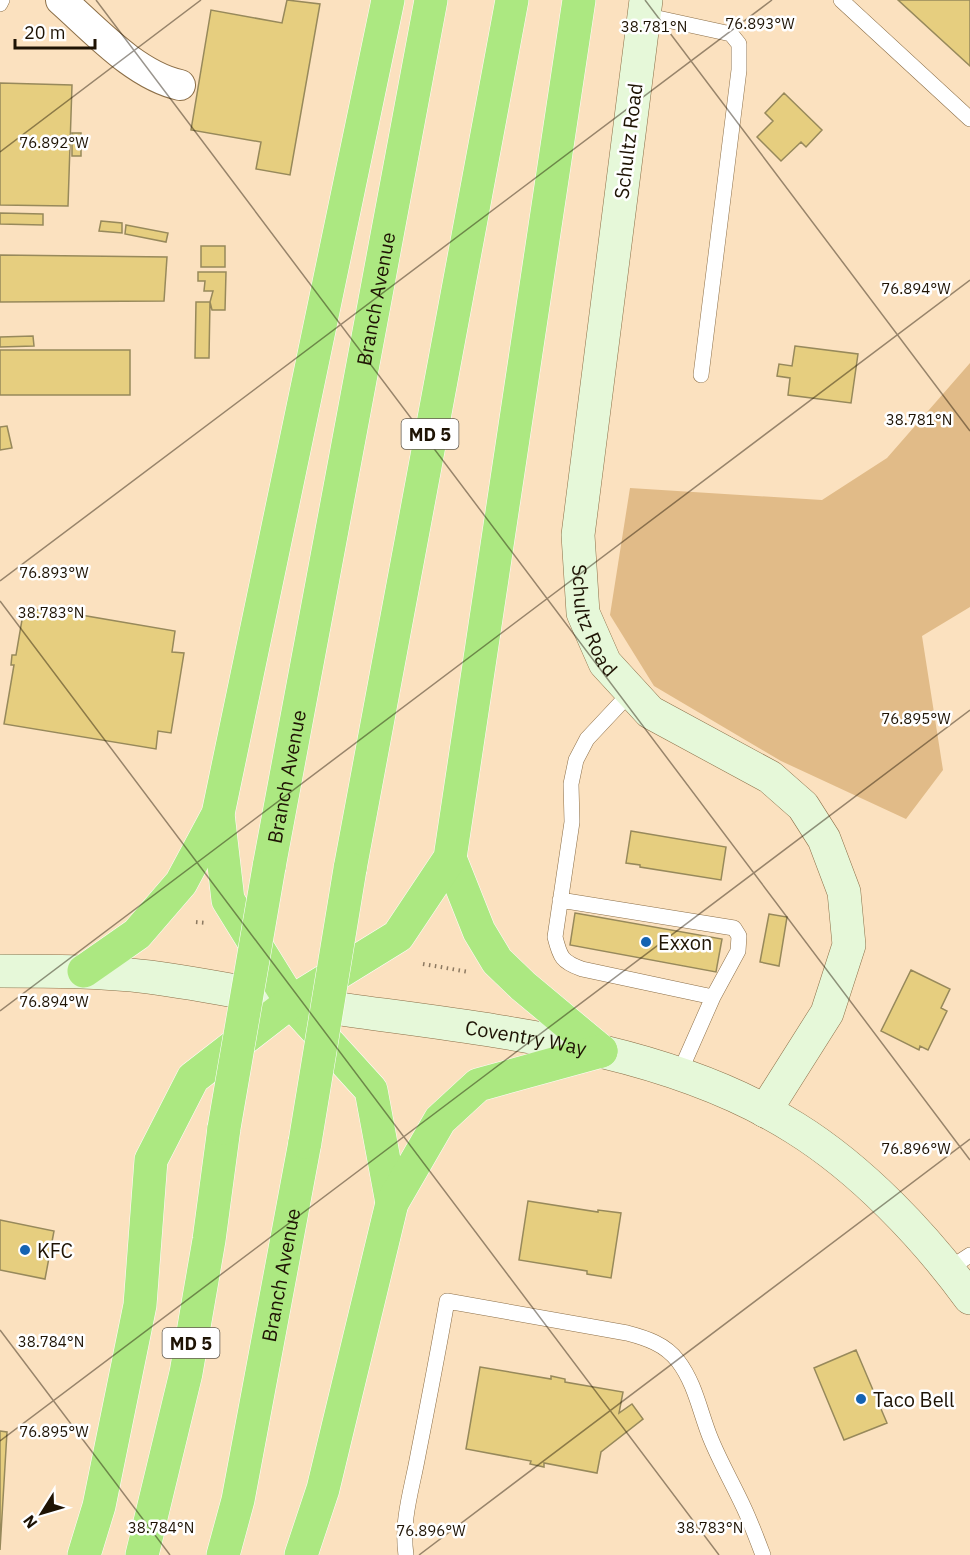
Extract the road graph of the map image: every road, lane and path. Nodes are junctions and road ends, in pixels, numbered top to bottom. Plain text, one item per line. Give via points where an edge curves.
1 (2, 0) edge
2 (61, 0) edge
3 (388, 0) edge
4 (430, 0) edge
5 (512, 0) edge
6 (579, 0) edge
7 (841, 0) edge
8 (0, 4) edge
9 (645, 7) edge
10 (180, 85) dead end
11 (970, 119) edge
12 (701, 375) dead end
13 (632, 692) junction
14 (218, 814) junction
15 (450, 858) junction
16 (560, 900) junction
17 (423, 964) dead end
18 (0, 971) edge
19 (84, 971) junction
20 (475, 974) dead end
21 (713, 997) junction
22 (291, 1002) junction
23 (601, 1051) junction
24 (679, 1074) junction
25 (765, 1111) junction
26 (392, 1203) junction
27 (959, 1262) edge
28 (970, 1298) edge
29 (84, 1555) edge
30 (142, 1555) edge
31 (224, 1555) edge
32 (301, 1555) edge
33 (406, 1555) edge
34 (763, 1555) edge

1 - 8 lane
2 - 10 street via 146,71
3 - 14 highway
4 - 30 highway, Branch Avenue / MD 5, bridge via 269,867 186,1373
5 - 31 highway, Branch Avenue / MD 5, bridge via 350,869 305,1142 238,1500
6 - 15 highway
7 - 11 lane
9 - 12 lane via 731,34 739,44
9 - 13 street, Schultz Road via 578,535 583,613 604,663
13 - 16 lane via 587,740 576,760 571,784 572,822
13 - 25 street, Schultz Road via 650,712 770,777 803,806 824,840 844,892 849,945 826,1012
14 - 19 highway via 181,883 137,934
14 - 22 highway via 228,900
15 - 22 highway via 398,936
15 - 23 highway via 479,931 497,961
16 - 21 lane via 555,937 560,955 568,964
16 - 21 lane via 734,928 739,936 738,951
17 - 20 path
18 - 19 street, Coventry Way
19 - 22 street, Coventry Way via 150,977
21 - 24 lane
22 - 23 street, Coventry Way
22 - 26 highway via 371,1090
22 - 29 highway via 194,1078 151,1160 140,1305 99,1506
23 - 24 street, Coventry Way
23 - 26 highway via 478,1085 440,1120
24 - 25 street, Coventry Way
25 - 27 street, Coventry Way via 796,1128 848,1168 915,1232
26 - 32 highway via 323,1489
27 - 28 street, Coventry Way
33 - 34 lane via 405,1513 447,1301 627,1333 664,1347 679,1361 697,1396 717,1456

